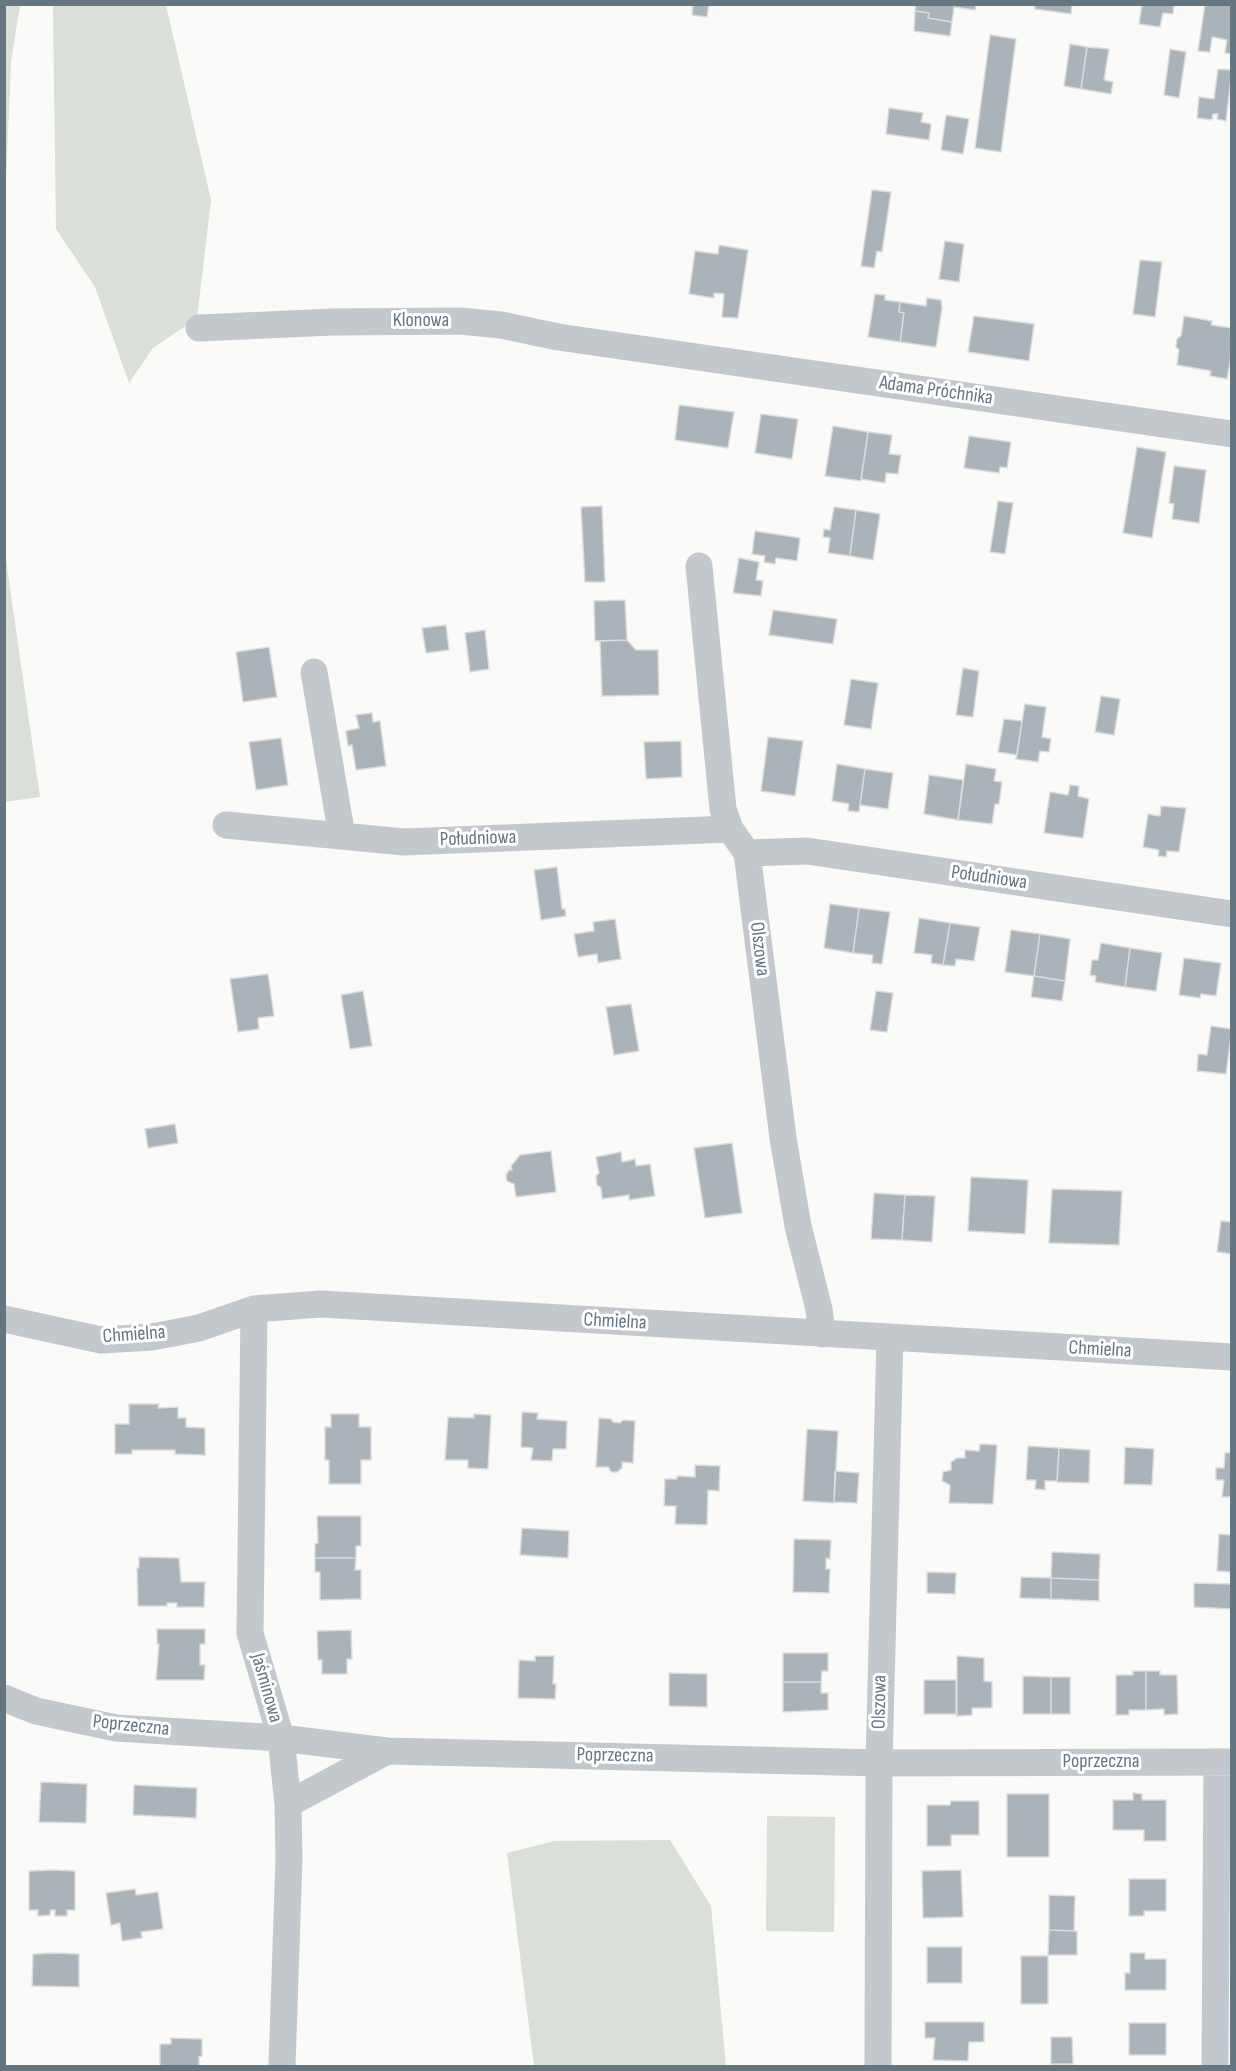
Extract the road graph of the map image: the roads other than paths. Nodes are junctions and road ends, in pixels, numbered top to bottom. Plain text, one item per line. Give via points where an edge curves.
1 (200, 328) dead end
2 (642, 349) joint
3 (1232, 434) edge
4 (699, 566) dead end
5 (314, 672) dead end
6 (226, 825) dead end
7 (730, 829) junction
8 (342, 836) junction
9 (747, 853) junction
10 (1232, 914) edge
11 (254, 1309) junction
12 (4, 1319) edge
13 (822, 1334) junction
14 (890, 1338) junction
15 (1232, 1357) edge
16 (4, 1698) edge
17 (281, 1738) junction
18 (387, 1751) junction
19 (1224, 1762) edge
20 (879, 1763) junction
21 (288, 1803) junction
22 (282, 2067) edge
23 (878, 2067) edge
24 (1215, 2067) edge

1 - 2 street, Klonowa via 460,321
2 - 3 street, Adama Próchnika
4 - 7 street, Olszowa via 723,809
5 - 8 street
6 - 8 street, Południowa
7 - 8 street, Południowa via 404,842
7 - 9 street, Olszowa
9 - 10 street, Południowa via 807,851
9 - 13 street, Olszowa via 783,1138
11 - 12 street, Chmielna via 199,1328 152,1337 102,1340
11 - 13 street, Chmielna via 321,1304
11 - 17 street, Jaśminowa via 250,1633
13 - 14 street, Chmielna
14 - 15 street, Chmielna
14 - 20 street, Olszowa
16 - 17 street, Poprzeczna via 36,1711 116,1728
17 - 18 street, Poprzeczna
17 - 21 street, Jaśminowa
18 - 20 street, Poprzeczna
18 - 21 street
19 - 20 street, Poprzeczna
19 - 24 street
20 - 23 street, Olszowa
21 - 22 street, Jaśminowa

